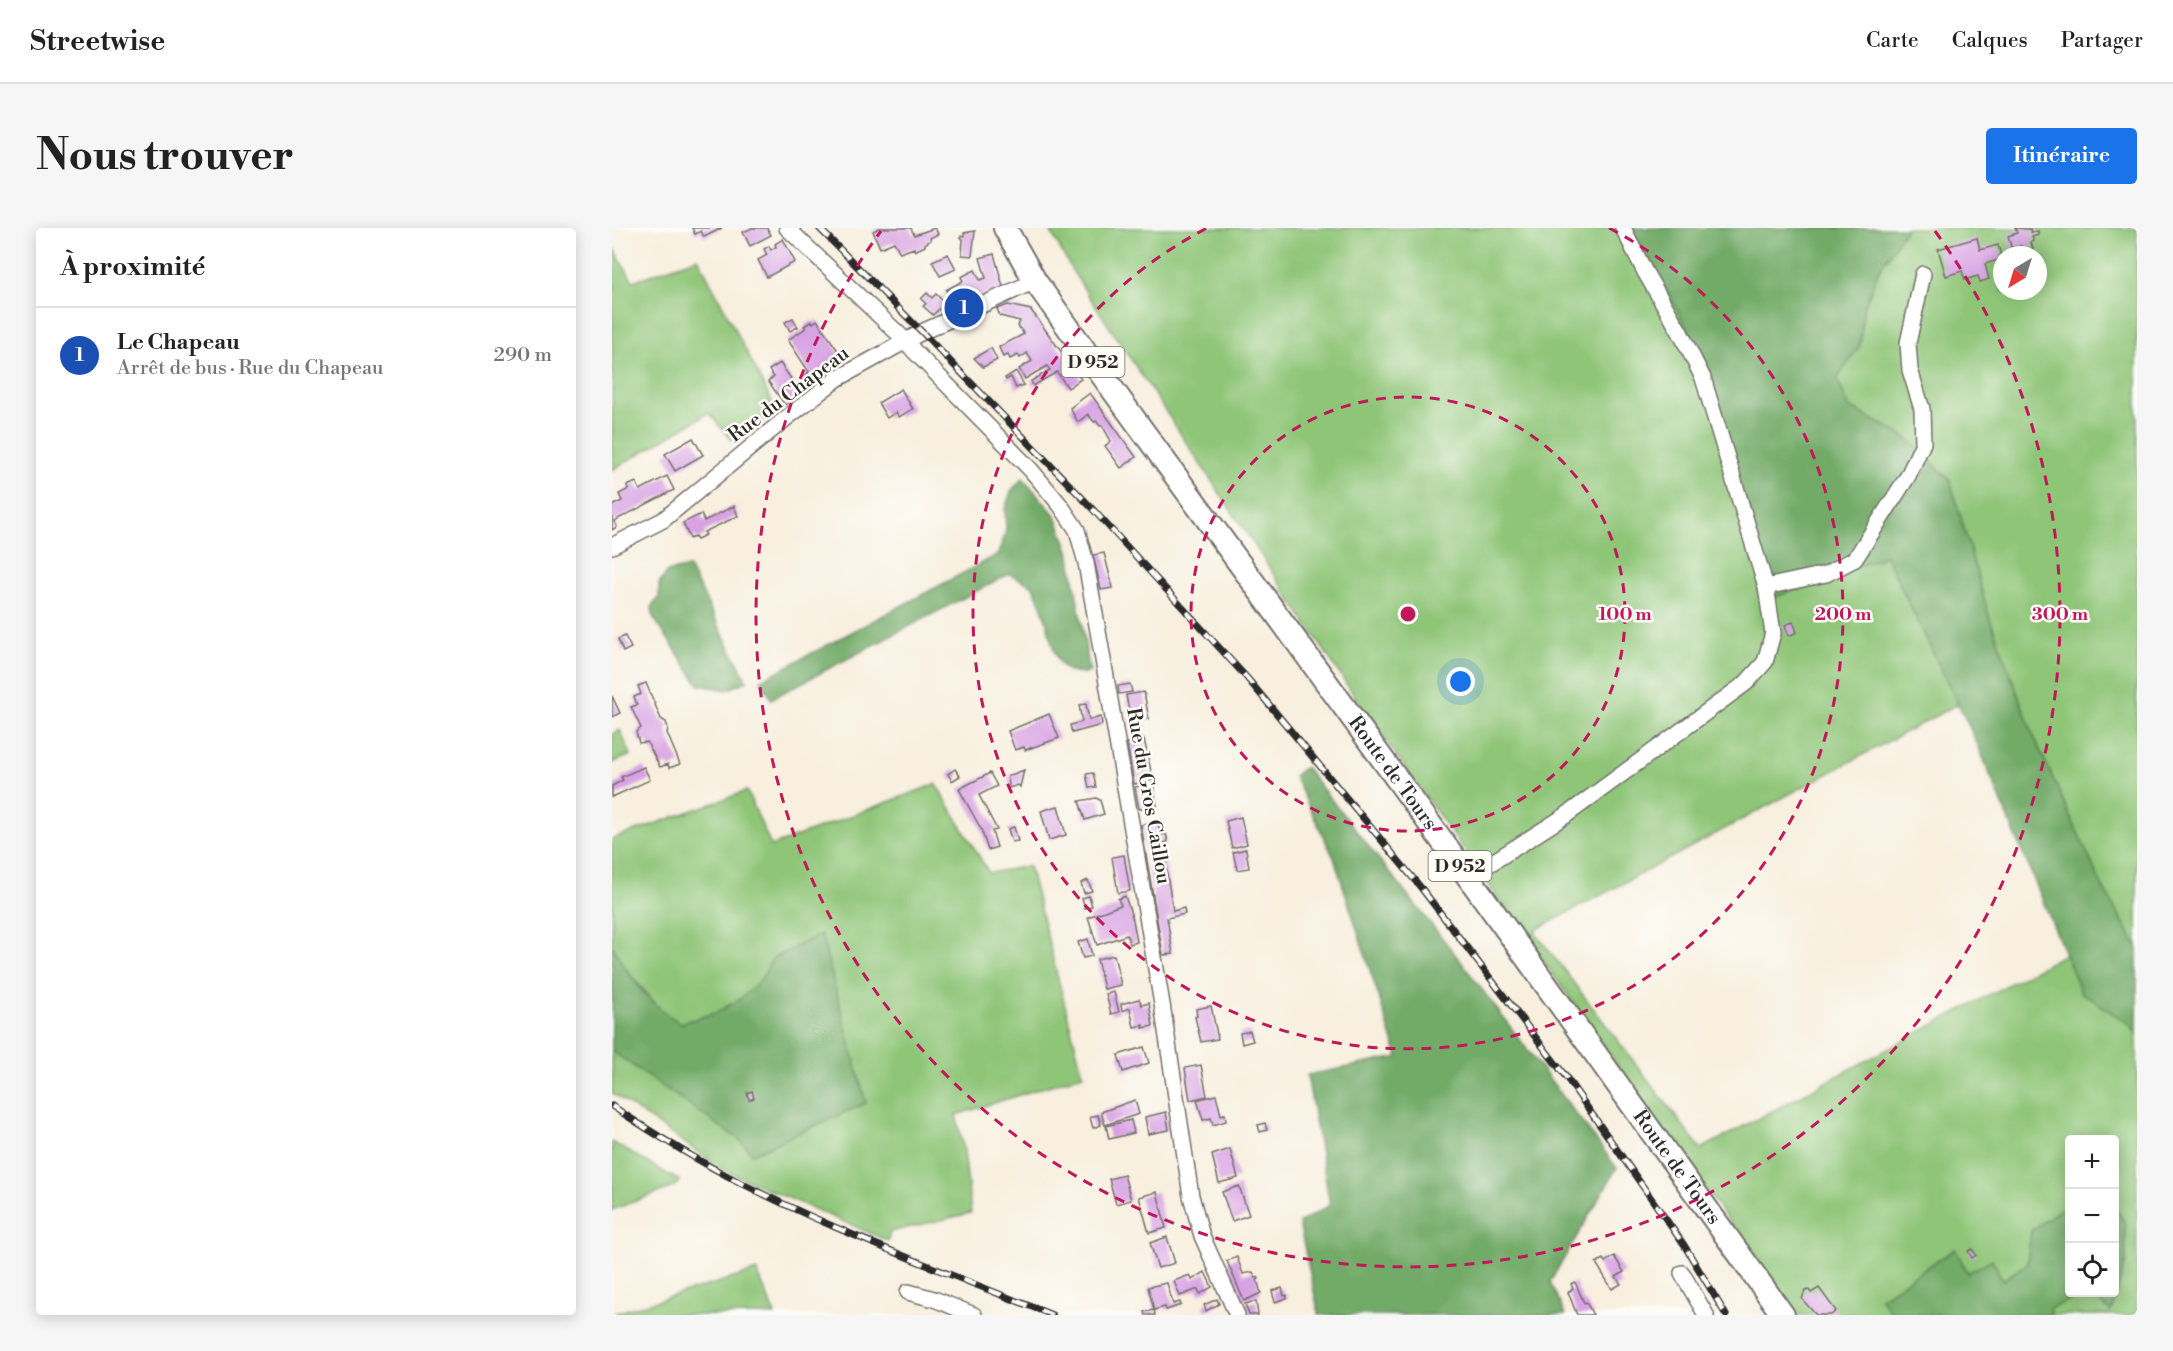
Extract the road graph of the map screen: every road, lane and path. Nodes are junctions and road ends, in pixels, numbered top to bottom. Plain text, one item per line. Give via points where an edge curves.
1 (788, 228) edge
2 (1005, 228) edge
3 (1623, 228) edge
4 (1923, 274) dead end
5 (1035, 281) junction
6 (906, 341) junction
7 (612, 546) edge
8 (1766, 587) junction
9 (1469, 877) junction
10 (1682, 1273) dead end
11 (908, 1293) dead end
12 (974, 1315) edge
13 (1238, 1315) edge
14 (1706, 1315) edge
15 (1783, 1315) edge

1 - 6 street, Rue du Gros Caillou
2 - 5 main road, Route de Tours / D 952
3 - 8 street via 1703,378
4 - 8 street via 1908,344 1910,370 1922,409 1923,443 1908,476 1855,559 1826,574
5 - 6 street, Rue du Chapeau
5 - 9 main road, Route de Tours / D 952
6 - 7 street, Rue du Chapeau via 837,379 671,514
6 - 13 street, Rue du Gros Caillou via 1031,470 1077,530 1107,682 1191,1196 1202,1236
8 - 9 street via 1773,633 1765,662 1746,684 1565,816
9 - 15 main road, Route de Tours / D 952
10 - 14 street
11 - 12 street

